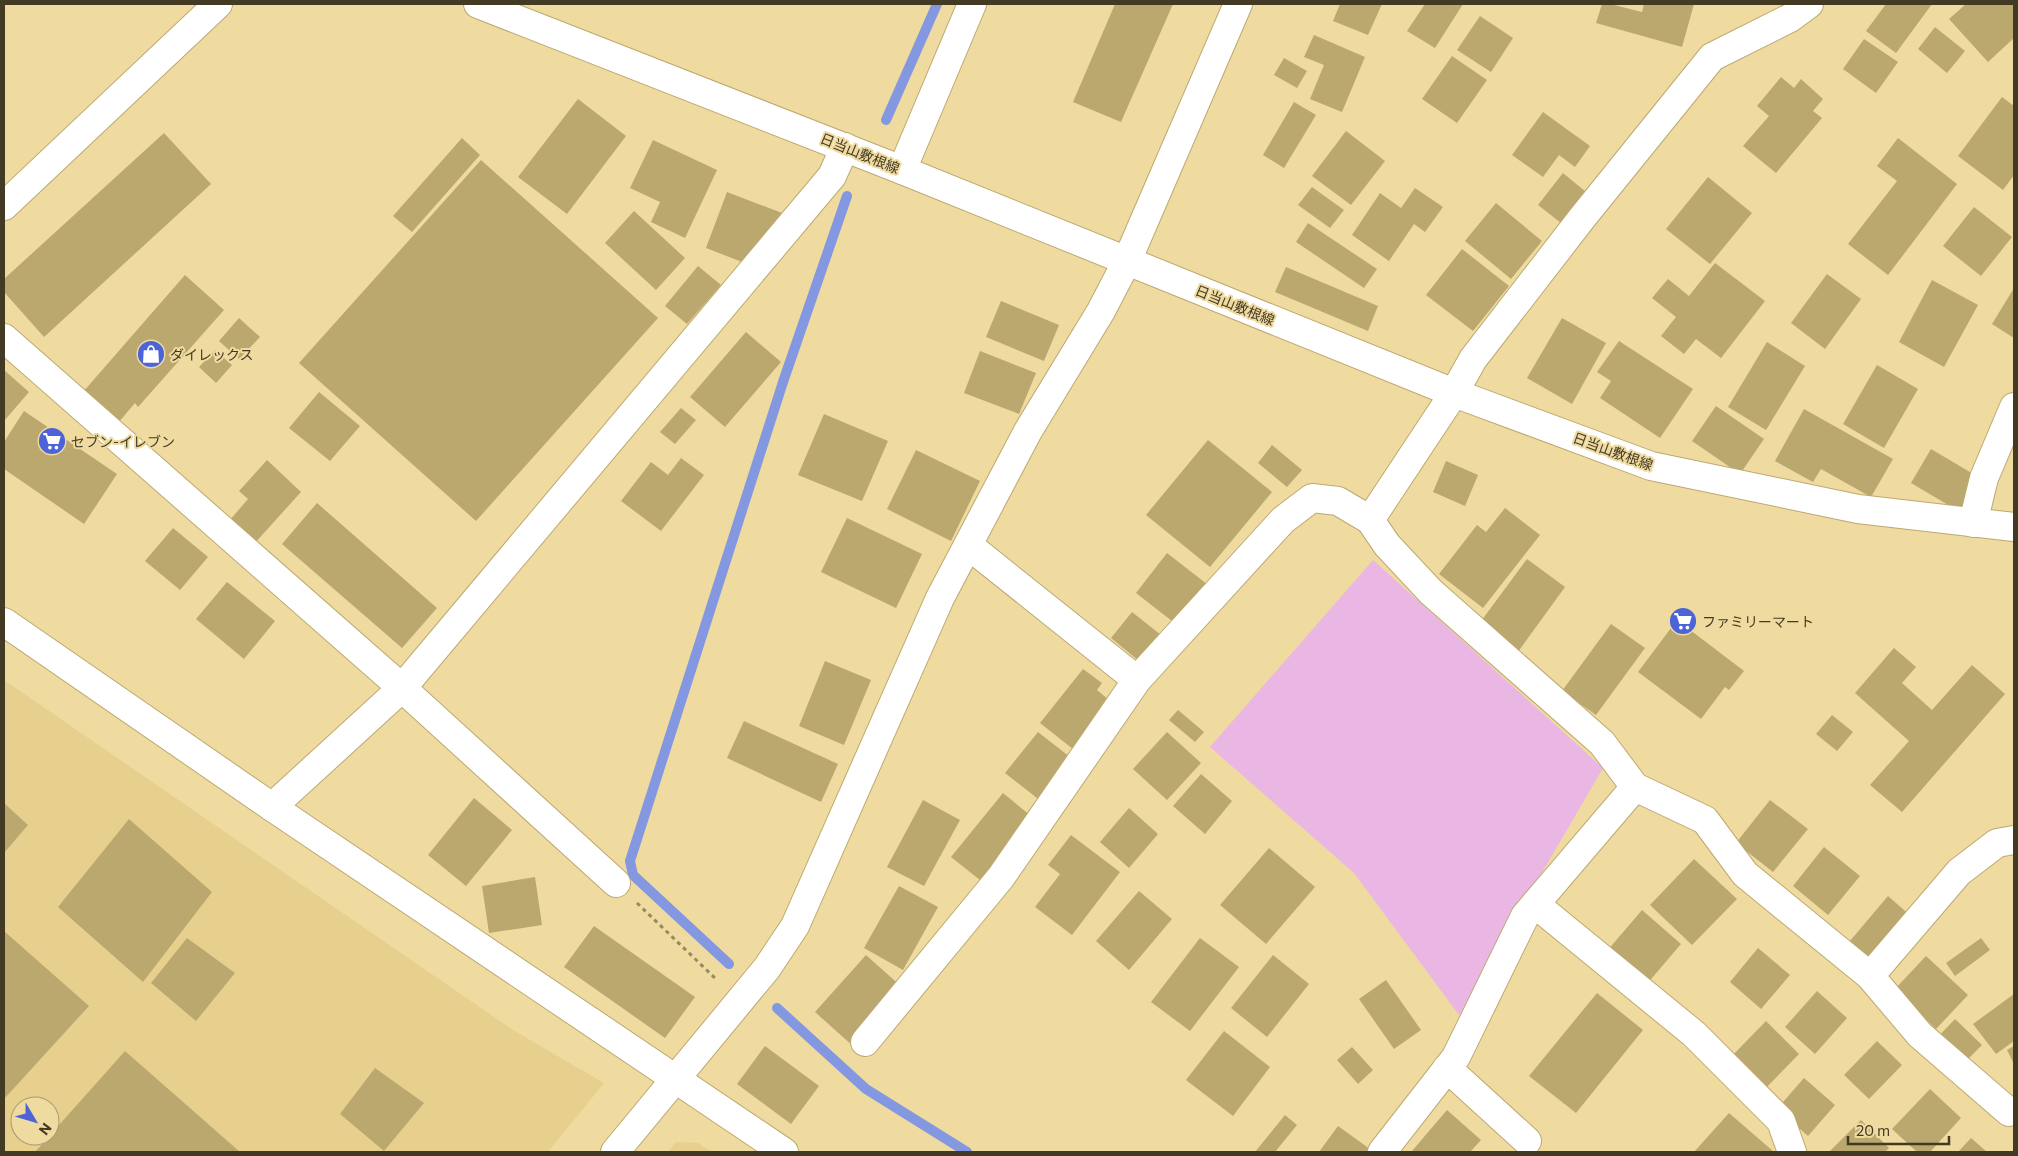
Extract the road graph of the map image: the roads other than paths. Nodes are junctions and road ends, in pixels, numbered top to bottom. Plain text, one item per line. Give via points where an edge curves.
1 (218, 4) edge
2 (478, 4) edge
3 (972, 4) edge
4 (1238, 4) edge
5 (1809, 4) edge
6 (844, 147) junction
7 (902, 170) junction
8 (4, 206) edge
9 (1127, 262) junction
10 (4, 338) edge
11 (1454, 393) junction
12 (2014, 407) edge
13 (1370, 520) junction
14 (1972, 523) junction
15 (2014, 527) edge
16 (968, 544) junction
17 (4, 622) edge
18 (1137, 680) junction
19 (402, 688) junction
20 (1635, 787) junction
21 (272, 807) junction
22 (2014, 840) edge
23 (616, 883) road end
24 (1535, 904) junction
25 (1870, 976) junction
26 (864, 1042) dead end
27 (1447, 1068) junction
28 (675, 1080) junction
29 (2009, 1112) dead end
30 (1527, 1141) dead end
31 (1388, 1150) edge
32 (615, 1152) edge
33 (784, 1152) edge
34 (1792, 1152) edge

1 - 8 street
2 - 6 street, 日当山敷根線
3 - 7 street
4 - 9 street
5 - 11 street via 1790,18 1712,57 1473,358
6 - 7 street, 日当山敷根線
6 - 19 street via 832,176
7 - 9 street, 日当山敷根線
9 - 11 street, 日当山敷根線
9 - 16 street via 1028,432
10 - 19 street
11 - 13 street
11 - 14 street, 日当山敷根線 via 1652,466 1858,509
12 - 14 street via 1984,478
13 - 18 street via 1338,501 1312,498 1283,520
13 - 20 street via 1387,545 1431,592 1602,743
14 - 15 street, 日当山敷根線
16 - 18 street
16 - 28 street via 940,598 796,926 767,968
17 - 21 street
18 - 26 street via 1001,877
19 - 21 street
19 - 23 street
20 - 24 street
20 - 25 street via 1705,820 1745,874
21 - 28 street
22 - 25 street via 1997,843 1959,872
24 - 27 street via 1525,916 1456,1056
24 - 34 street via 1694,1034 1781,1121
25 - 29 street via 1920,1035
27 - 30 street
27 - 31 street
28 - 32 street
28 - 33 street

